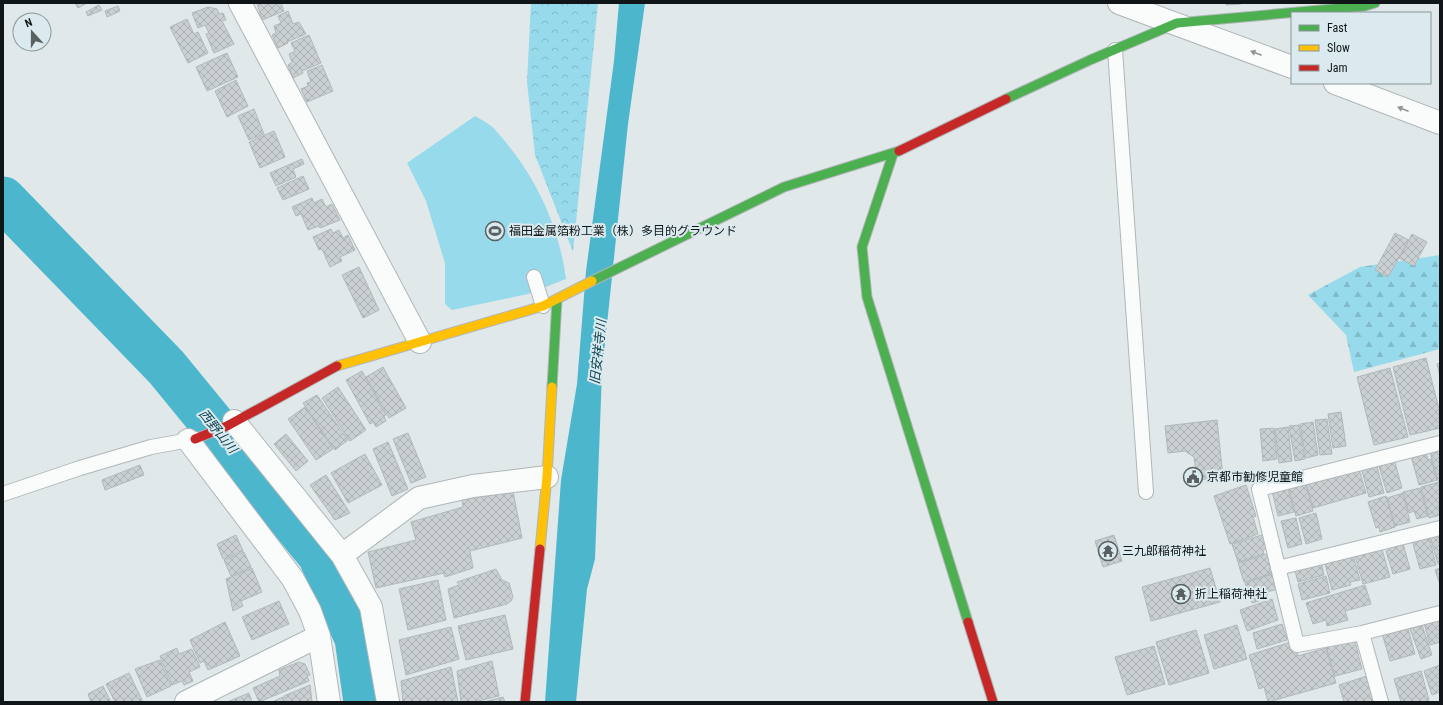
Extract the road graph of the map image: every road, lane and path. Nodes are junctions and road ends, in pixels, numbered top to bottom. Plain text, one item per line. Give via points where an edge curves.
1 (240, 3) edge
2 (1119, 3) edge
3 (1375, 3) edge
4 (1299, 12) edge
5 (1291, 13) edge
6 (1177, 23) junction
7 (1115, 50) junction
8 (1291, 67) edge
9 (1338, 84) edge
10 (1440, 123) edge
11 (893, 154) junction
12 (534, 277) dead end
13 (556, 300) junction
14 (543, 306) junction
15 (420, 342) junction
16 (230, 424) junction
17 (192, 440) junction
18 (1440, 443) edge
19 (547, 477) junction
20 (1146, 492) dead end
21 (3, 494) edge
22 (1440, 528) edge
23 (342, 555) junction
24 (1278, 568) junction
25 (1440, 613) edge
26 (1362, 633) junction
27 (319, 636) junction
28 (186, 702) edge
29 (328, 702) edge
30 (388, 702) edge
31 (525, 702) edge
32 (994, 702) edge
33 (1381, 702) edge

1 - 15 street
2 - 6 street
3 - 4 street
5 - 6 street
6 - 7 street
8 -> 6 street
7 - 11 street
7 - 20 lane
10 -> 9 street
11 - 13 street via 784,187
11 - 32 street via 862,247 867,297
12 - 14 lane
13 - 14 street
13 - 19 street
14 - 15 street
15 - 16 street via 343,363
16 - 17 street
16 - 23 street
17 - 21 lane via 151,447
17 - 27 street via 293,579 310,611
18 - 24 lane via 1259,489
19 - 23 street via 473,486 419,498
19 - 31 street
22 - 24 lane
23 - 30 street via 371,607
24 - 26 lane via 1297,645
25 - 26 lane
26 - 33 lane
27 - 28 street
27 - 29 street

